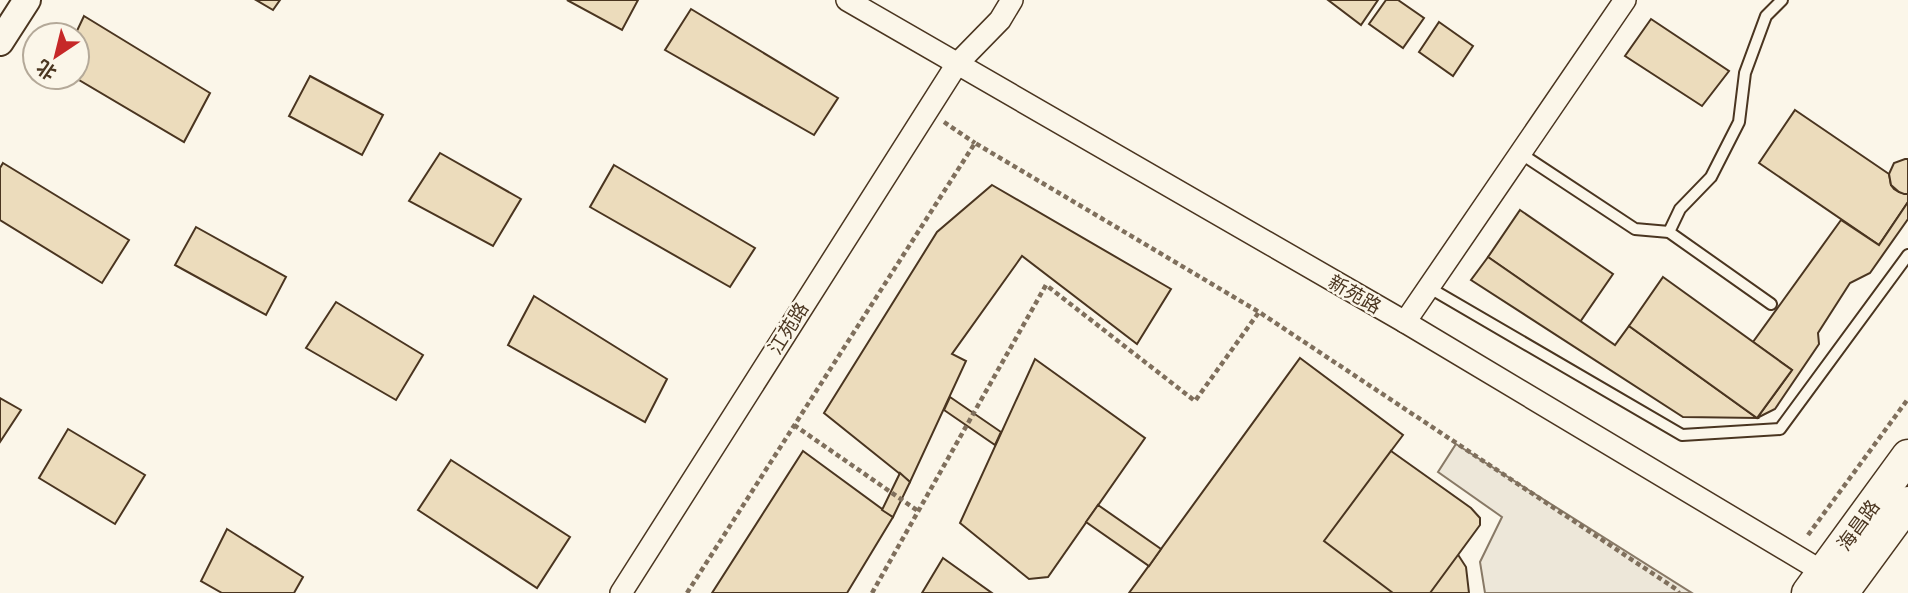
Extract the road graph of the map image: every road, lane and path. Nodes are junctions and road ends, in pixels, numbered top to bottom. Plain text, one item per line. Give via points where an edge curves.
1 (27, 0) edge
2 (847, 0) edge
3 (1012, 0) edge
4 (1625, 0) edge
5 (1782, 0) edge
6 (0, 42) edge
7 (957, 64) junction
8 (927, 110) junction
9 (975, 144) junction
10 (1520, 153) junction
11 (1669, 232) junction
12 (1908, 256) edge
13 (1428, 288) junction
14 (1771, 304) dead end
15 (1259, 312) junction
16 (1405, 322) junction
17 (1908, 399) edge
18 (794, 425) junction
19 (1908, 456) edge
20 (1908, 503) edge
21 (918, 511) junction
22 (1808, 535) dead end
23 (1836, 588) edge
24 (621, 593) edge
25 (687, 593) edge
26 (872, 593) edge
27 (1679, 593) edge

1 - 6 street
2 - 7 street, 新苑路
3 - 7 street, 江苑路 via 1000,20
4 - 10 street
5 - 11 lane via 1766,16 1745,73 1739,122 1711,177 1680,209
7 - 8 street, 江苑路
7 - 16 street, 新苑路
8 - 9 path
8 - 24 street, 江苑路
9 - 15 path
9 - 18 path
10 - 11 lane via 1635,229
10 - 13 street
11 - 14 lane
12 - 13 lane via 1780,429 1768,430 1682,435
13 - 16 street
15 - 21 path via 1195,401 1046,285
15 - 27 path
16 - 23 street, 新苑路
17 - 22 path
18 - 21 path
18 - 25 path
19 - 23 main road, 海昌路
20 - 23 main road, 海昌路
21 - 26 path

